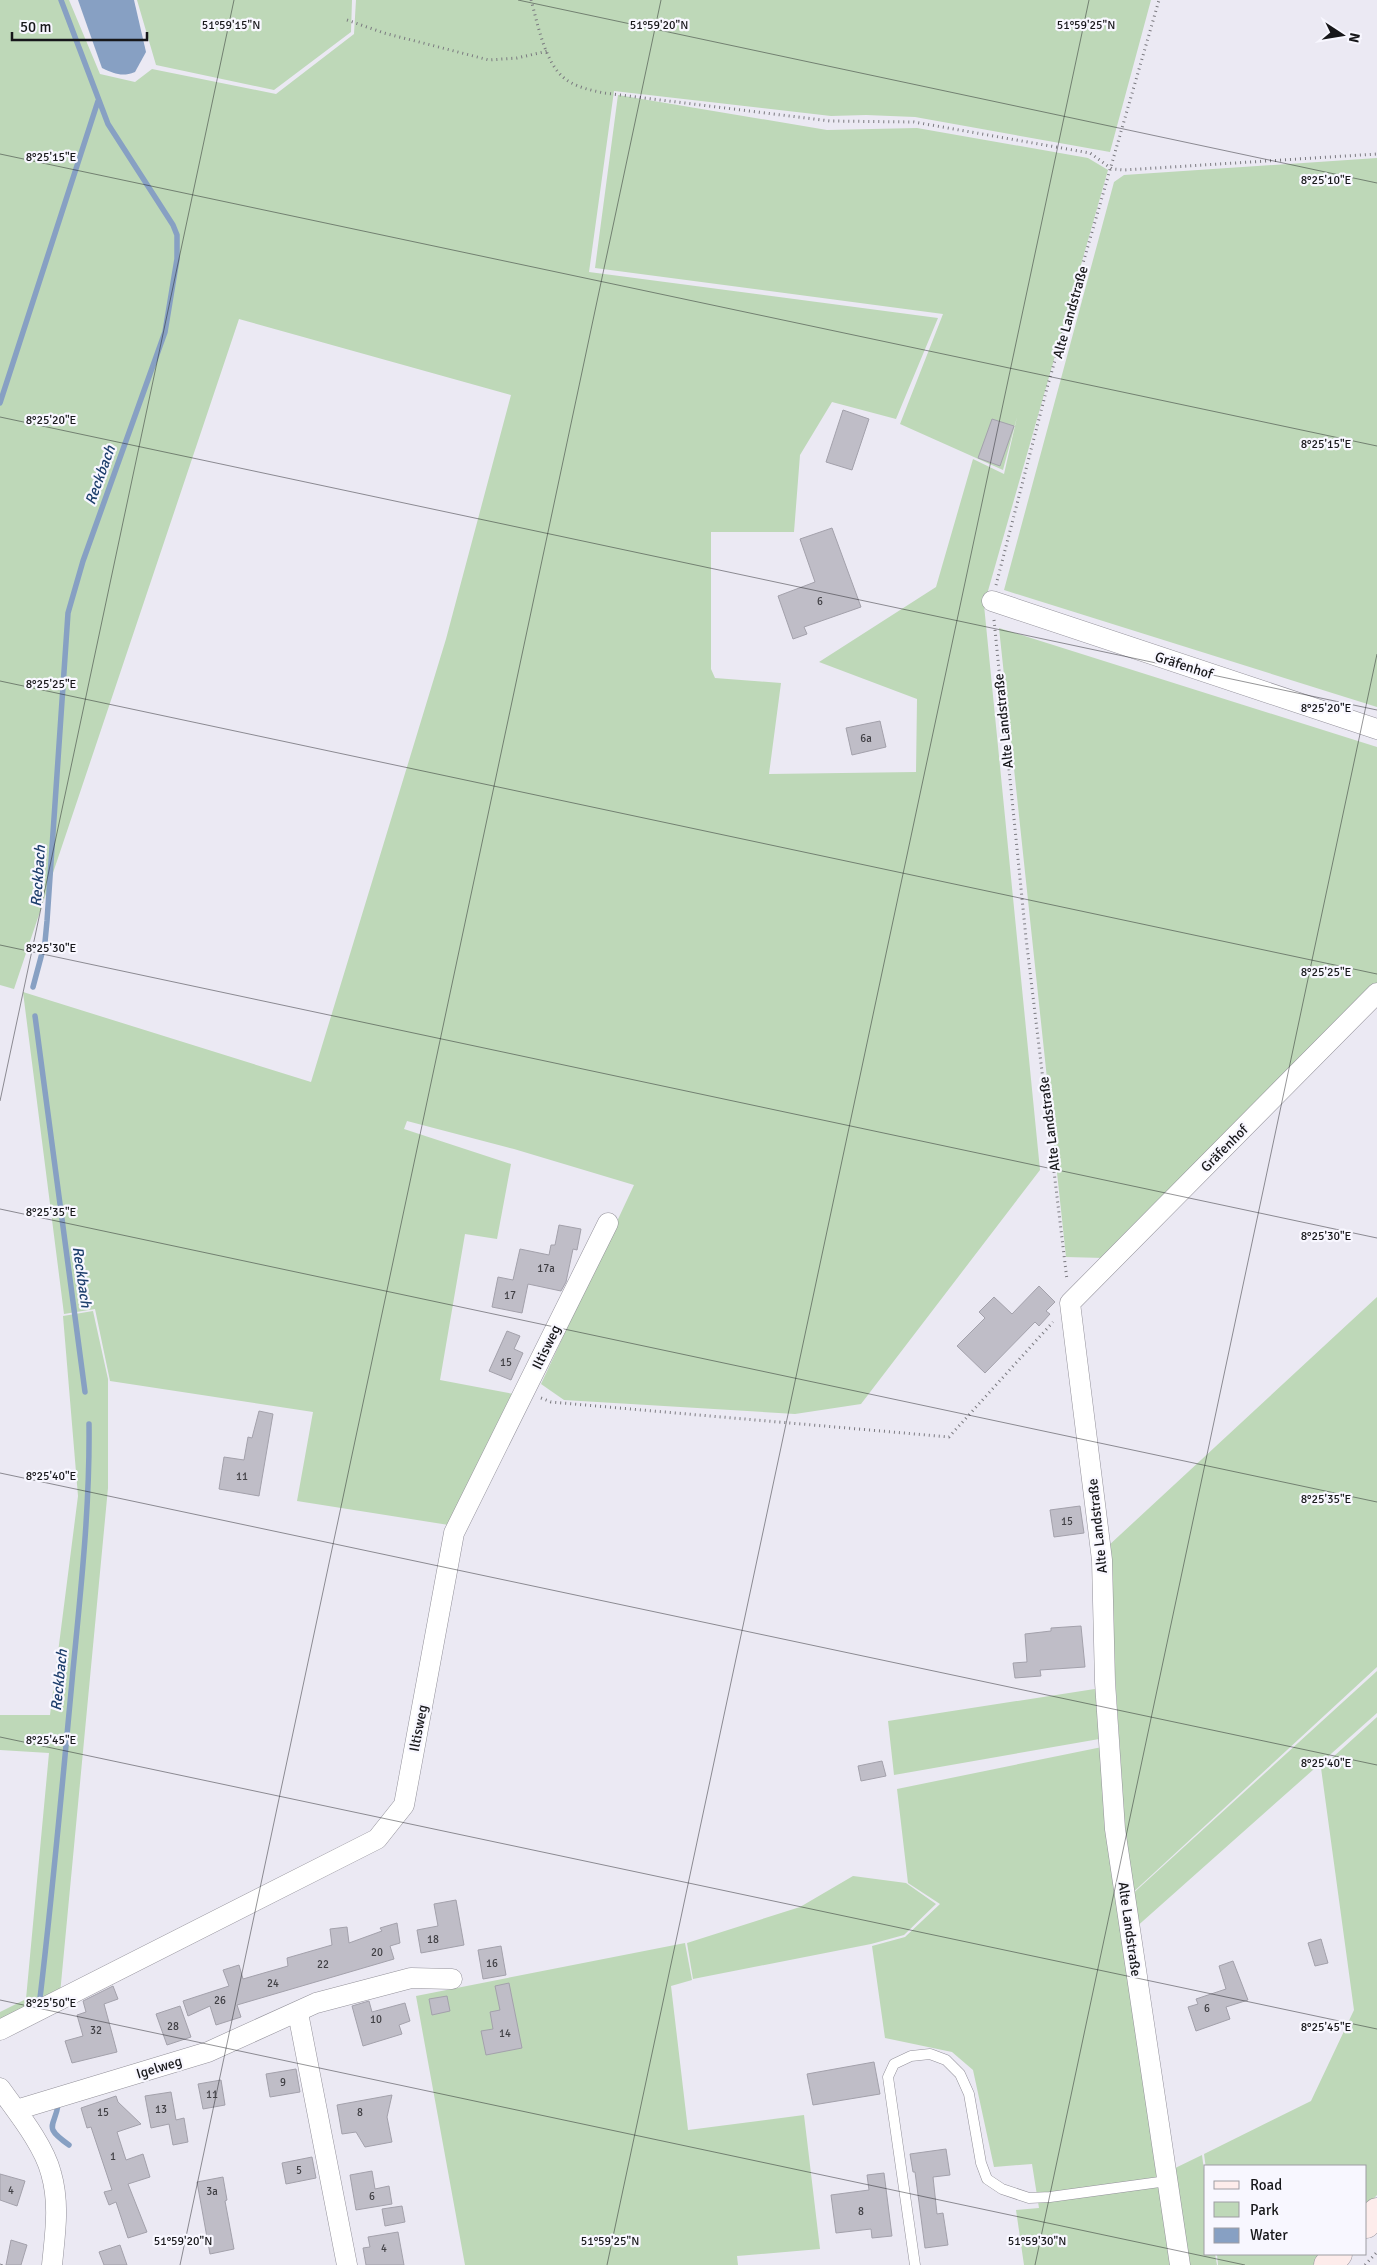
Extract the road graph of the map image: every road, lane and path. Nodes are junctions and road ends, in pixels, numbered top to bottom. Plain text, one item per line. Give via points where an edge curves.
1 (531, 0) edge
2 (1159, 0) edge
3 (347, 20) dead end
4 (548, 51) junction
5 (1377, 154) edge
6 (1112, 169) junction
7 (992, 601) junction
8 (1377, 728) edge
9 (1377, 993) edge
10 (608, 1222) dead end
11 (1070, 1303) junction
12 (524, 1391) junction
13 (452, 1979) dead end
14 (298, 2013) junction
15 (0, 2030) edge
16 (0, 2088) edge
17 (16, 2110) junction
18 (1167, 2181) junction
19 (1377, 2212) edge
20 (1367, 2223) edge
21 (1377, 2252) edge
22 (1337, 2255) edge
23 (52, 2265) edge
24 (347, 2265) edge
25 (915, 2265) edge
26 (1180, 2265) edge
27 (1328, 2265) edge
28 (1365, 2265) edge

1 - 4 path
2 - 6 path, Alte Landstraße
3 - 4 path via 489,60
4 - 6 path via 552,64 564,78 583,88 604,93 830,121 914,122 1090,153
5 - 6 path
6 - 7 path, Alte Landstraße via 1047,388
7 - 8 street, Gräfenhof
7 - 11 path, Alte Landstraße via 1026,938
9 - 11 street, Gräfenhof
10 - 12 street, Iltisweg
11 - 12 path via 950,1437 552,1402
11 - 18 street, Alte Landstraße via 1102,1560 1105,1682 1115,1829
12 - 15 street, Iltisweg via 454,1533 404,1805 377,1839
13 - 14 street, Igelweg via 411,1978 316,2003
14 - 17 street, Igelweg via 208,2052
14 - 24 street
16 - 17 street
17 - 23 street via 51,2172 56,2200
18 - 25 lane via 1050,2197 1029,2198 1002,2189 987,2179 984,2171 969,2094 960,2074 946,2060 930,2054 911,2056 894,2064 888,2077
18 - 26 street, Alte Landstraße
19 - 20 main road
21 - 28 path
22 - 27 main road

